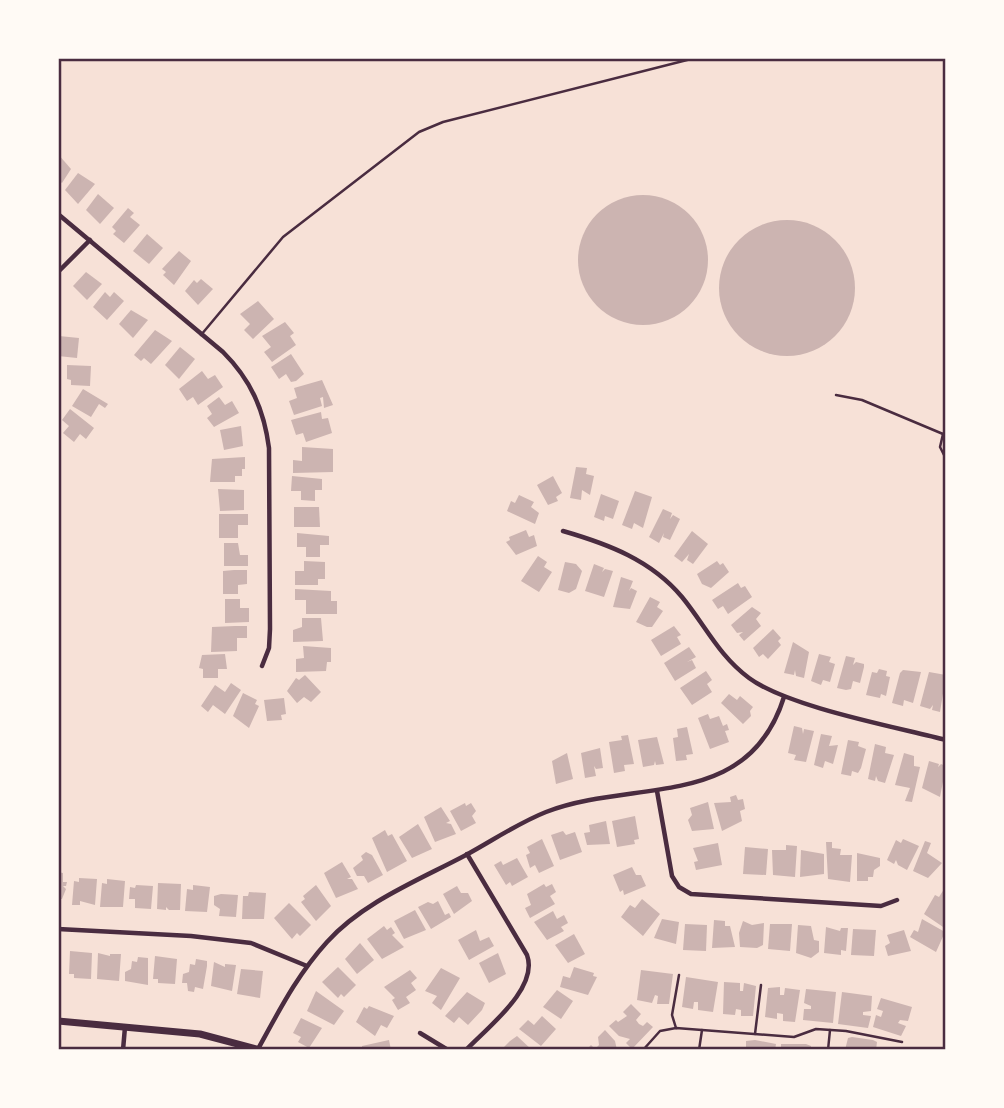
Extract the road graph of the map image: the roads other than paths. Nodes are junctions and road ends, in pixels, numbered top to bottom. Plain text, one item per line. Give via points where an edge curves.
1 (695, 58) edge
2 (58, 214) edge
3 (90, 240) junction
4 (58, 272) edge
5 (201, 335) junction
6 (836, 395) dead end
7 (945, 433) edge
8 (946, 459) edge
9 (563, 531) dead end
10 (262, 666) dead end
11 (783, 696) junction
12 (946, 740) edge
13 (657, 791) junction
14 (467, 854) junction
15 (897, 900) dead end
16 (58, 929) edge
17 (307, 966) junction
18 (679, 975) dead end
19 (761, 985) dead end
20 (58, 1021) edge
21 (125, 1026) junction
22 (676, 1028) junction
23 (702, 1030) junction
24 (830, 1030) junction
25 (420, 1032) dead end
26 (755, 1034) junction
27 (902, 1042) dead end
28 (123, 1050) edge
29 (259, 1050) edge
30 (448, 1050) edge
31 (466, 1050) edge
32 (643, 1050) edge
33 (699, 1050) edge
34 (828, 1050) edge

1 - 5 lane via 419,132 283,237
2 - 3 street
3 - 4 street
3 - 5 street
5 - 10 street via 249,384 267,433 271,629
6 - 7 lane via 862,400
7 - 8 lane via 940,447
9 - 11 street via 638,559 662,575 729,660 752,680
11 - 12 street
11 - 13 street via 768,732 745,758 715,776
13 - 14 street via 558,808
13 - 15 street via 672,876 691,894 881,906
14 - 17 street via 377,902 329,939
14 - 31 street via 527,955 530,970 523,989
16 - 17 street via 251,943
17 - 29 street
18 - 22 lane via 672,1015
19 - 26 lane
20 - 21 main road
21 - 28 street
21 - 29 main road via 200,1034
22 - 23 lane
22 - 32 lane via 660,1031
23 - 26 lane
23 - 33 lane
24 - 26 lane via 816,1029 794,1037
24 - 27 lane
24 - 34 lane
25 - 30 street

